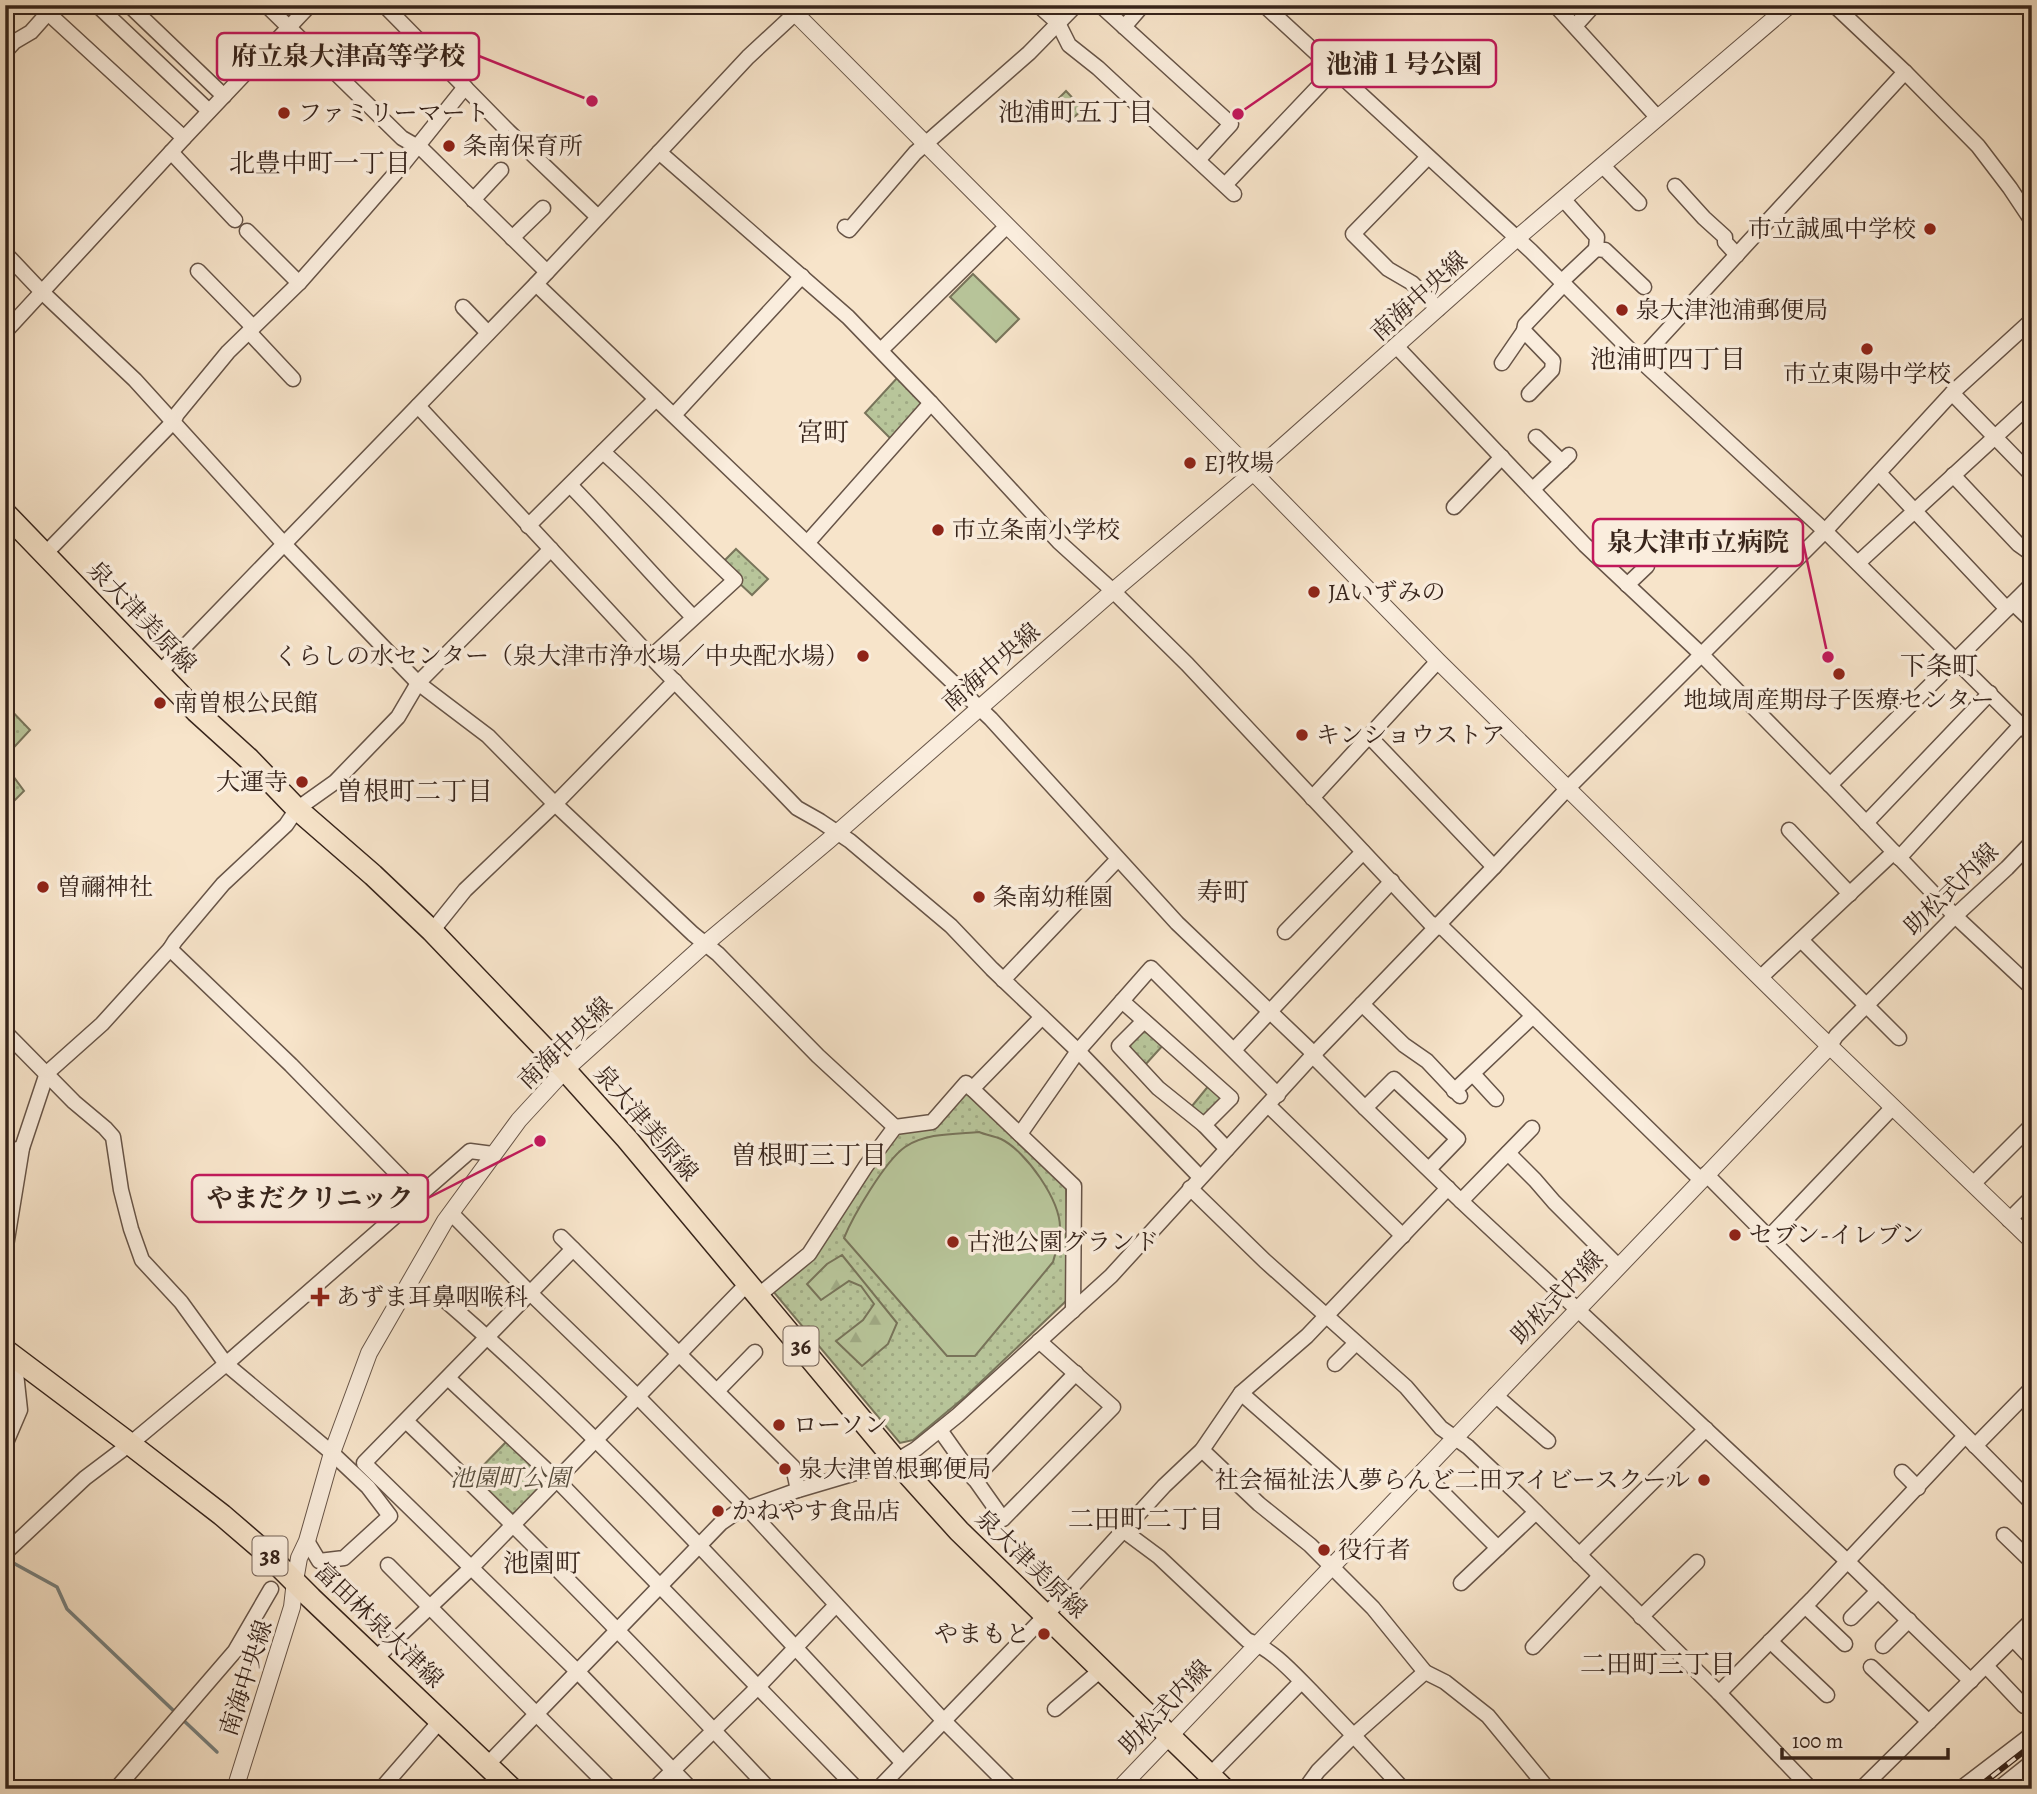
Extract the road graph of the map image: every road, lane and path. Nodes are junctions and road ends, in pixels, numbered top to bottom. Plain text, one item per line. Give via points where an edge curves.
1 (97, 5) edge
2 (129, 5) edge
3 (266, 5) edge
4 (310, 5) edge
5 (384, 5) edge
6 (1038, 5) edge
7 (1076, 5) edge
8 (1101, 5) edge
9 (1143, 5) edge
10 (1264, 5) edge
11 (1555, 5) edge
12 (1594, 5) edge
13 (1790, 5) edge
14 (1834, 5) edge
15 (795, 8) edge
16 (52, 9) edge
17 (1058, 23) junction
18 (1575, 26) junction
19 (1124, 27) junction
20 (288, 28) junction
21 (8, 42) edge
22 (1334, 70) junction
23 (1905, 72) junction
24 (465, 87) junction
25 (224, 96) junction
26 (209, 111) junction
27 (1658, 118) junction
28 (184, 138) junction
29 (925, 144) junction
30 (417, 146) junction
31 (170, 152) junction
32 (659, 152) junction
33 (1428, 157) junction
34 (1198, 160) junction
35 (1603, 166) junction
36 (501, 170) dead end
37 (1675, 186) dead end
38 (1563, 199) junction
39 (473, 200) junction
40 (1639, 203) dead end
41 (543, 208) dead end
42 (598, 217) junction
43 (235, 220) dead end
44 (2032, 221) edge
45 (1007, 226) junction
46 (845, 227) dead end
47 (247, 231) dead end
48 (512, 238) junction
49 (1516, 239) junction
50 (1596, 249) junction
51 (5, 253) edge
52 (1737, 254) junction
53 (198, 271) dead end
54 (547, 272) junction
55 (802, 276) junction
56 (299, 283) junction
57 (536, 284) junction
58 (1562, 284) junction
59 (1644, 287) dead end
60 (42, 292) junction
61 (463, 307) dead end
62 (1438, 309) junction
63 (2032, 320) edge
64 (251, 329) junction
65 (1524, 331) junction
66 (5, 332) edge
67 (488, 333) junction
68 (1396, 346) junction
69 (881, 350) junction
70 (1640, 360) junction
71 (1502, 363) dead end
72 (293, 379) dead end
73 (1952, 393) junction
74 (1529, 394) dead end
75 (656, 399) junction
76 (931, 403) junction
77 (2032, 403) edge
78 (418, 406) junction
79 (674, 415) junction
80 (173, 422) junction
81 (1536, 437) dead end
82 (1994, 437) junction
83 (604, 452) junction
84 (1502, 457) junction
85 (1253, 472) junction
86 (1879, 473) junction
87 (1953, 475) junction
88 (2032, 475) edge
89 (570, 485) junction
90 (1533, 489) junction
91 (1454, 507) dead end
92 (1914, 511) junction
93 (5, 513) edge
94 (528, 526) junction
95 (1825, 531) junction
96 (1618, 534) dead end
97 (808, 542) junction
98 (285, 545) junction
99 (551, 549) junction
100 (45, 554) junction
101 (2032, 554) edge
102 (1596, 555) junction
103 (1858, 563) junction
104 (1647, 566) dead end
105 (2032, 584) edge
106 (1627, 585) junction
107 (1113, 591) junction
108 (2010, 606) junction
109 (693, 617) junction
110 (2032, 621) edge
111 (1701, 654) junction
112 (651, 657) junction
113 (1956, 659) junction
114 (1438, 661) junction
115 (159, 673) junction
116 (676, 681) junction
117 (418, 683) junction
118 (1990, 693) junction
119 (978, 708) junction
120 (2026, 731) edge
121 (1369, 736) junction
122 (1830, 785) junction
123 (1568, 788) junction
124 (1312, 798) junction
125 (555, 804) junction
126 (297, 809) junction
127 (1866, 823) junction
128 (1789, 830) dead end
129 (838, 832) junction
130 (2032, 842) edge
131 (1363, 852) junction
132 (1896, 855) junction
133 (1118, 859) junction
134 (1494, 867) junction
135 (1392, 881) junction
136 (1850, 894) junction
137 (1955, 916) junction
138 (1436, 926) junction
139 (432, 931) junction
140 (1285, 932) dead end
141 (1801, 940) junction
142 (705, 944) junction
143 (170, 949) junction
144 (1760, 978) junction
145 (1003, 980) junction
146 (2032, 988) edge
147 (1122, 1001) junction
148 (1362, 1004) junction
149 (1866, 1006) junction
150 (1270, 1011) junction
151 (1533, 1016) junction
152 (1042, 1017) junction
153 (1144, 1021) junction
154 (5, 1032) edge
155 (1899, 1038) dead end
156 (1829, 1046) junction
157 (1234, 1050) junction
158 (1078, 1051) junction
159 (1313, 1055) junction
160 (565, 1069) junction
161 (47, 1073) junction
162 (1473, 1074) junction
163 (972, 1089) junction
164 (1496, 1099) dead end
165 (1273, 1100) junction
166 (1894, 1107) junction
167 (1365, 1108) junction
168 (1204, 1125) junction
169 (2032, 1125) edge
170 (895, 1127) junction
171 (1532, 1128) dead end
172 (1020, 1134) junction
173 (22, 1148) junction
174 (1227, 1149) junction
175 (5, 1152) edge
176 (1508, 1153) junction
177 (494, 1154) junction
178 (1429, 1169) junction
179 (1704, 1177) junction
180 (1195, 1182) junction
181 (1973, 1184) junction
182 (1448, 1188) junction
183 (419, 1196) junction
184 (2032, 1197) edge
185 (1461, 1201) junction
186 (450, 1213) junction
187 (2009, 1220) junction
188 (1402, 1236) junction
189 (561, 1237) dead end
190 (1769, 1237) junction
191 (2032, 1241) edge
192 (573, 1249) junction
193 (5, 1252) edge
194 (1618, 1266) junction
195 (753, 1289) junction
196 (529, 1292) junction
197 (447, 1301) dead end
198 (1577, 1309) junction
199 (1073, 1311) junction
200 (1326, 1315) junction
201 (488, 1337) junction
202 (1039, 1341) junction
203 (1356, 1343) junction
204 (6, 1351) edge
205 (755, 1352) dead end
206 (679, 1354) junction
207 (226, 1364) junction
208 (1335, 1364) dead end
209 (1076, 1373) junction
210 (448, 1378) junction
211 (717, 1391) junction
212 (2028, 1392) dead end
213 (1241, 1394) junction
214 (1495, 1395) junction
215 (637, 1396) junction
216 (406, 1421) junction
217 (1706, 1429) junction
218 (940, 1430) junction
219 (1454, 1436) junction
220 (594, 1440) junction
221 (1548, 1441) dead end
222 (1970, 1441) junction
223 (130, 1444) junction
224 (5, 1445) edge
225 (1202, 1450) junction
226 (332, 1453) junction
227 (896, 1461) junction
228 (1422, 1472) junction
229 (1902, 1472) dead end
230 (556, 1479) junction
231 (974, 1479) junction
232 (1339, 1479) dead end
233 (1918, 1488) junction
234 (798, 1490) junction
235 (404, 1501) junction
236 (2032, 1503) edge
237 (748, 1509) junction
238 (1536, 1512) junction
239 (390, 1516) junction
240 (513, 1523) junction
241 (1124, 1531) junction
242 (2004, 1535) dead end
243 (307, 1541) junction
244 (699, 1545) junction
245 (1498, 1548) junction
246 (5, 1553) edge
247 (1579, 1555) junction
248 (1846, 1560) junction
249 (1697, 1562) dead end
250 (2032, 1562) edge
251 (388, 1565) dead end
252 (1331, 1566) junction
253 (472, 1567) junction
254 (1600, 1576) junction
255 (295, 1581) junction
256 (1461, 1583) dead end
257 (660, 1586) junction
258 (271, 1589) dead end
259 (1878, 1591) junction
260 (836, 1605) junction
261 (1805, 1606) junction
262 (429, 1608) junction
263 (1045, 1615) junction
264 (1641, 1616) junction
265 (1851, 1618) dead end
266 (1909, 1620) junction
267 (2032, 1620) edge
268 (617, 1628) junction
269 (2013, 1639) junction
270 (1770, 1641) junction
271 (1257, 1643) junction
272 (1845, 1644) dead end
273 (1883, 1646) dead end
274 (795, 1647) junction
275 (1533, 1647) dead end
276 (376, 1658) junction
277 (2032, 1659) edge
278 (1986, 1666) junction
279 (1871, 1667) dead end
280 (1102, 1669) junction
281 (577, 1671) junction
282 (1425, 1672) junction
283 (1971, 1681) junction
284 (1301, 1682) junction
285 (758, 1688) junction
286 (1718, 1693) junction
287 (1827, 1695) dead end
288 (2024, 1706) dead end
289 (1055, 1709) dead end
290 (537, 1712) junction
291 (441, 1720) junction
292 (943, 1720) junction
293 (1929, 1722) junction
294 (714, 1730) junction
295 (2032, 1734) edge
296 (1170, 1735) junction
297 (1354, 1735) junction
298 (902, 1762) junction
299 (2032, 1762) edge
300 (486, 1766) junction
301 (673, 1770) junction
302 (1217, 1782) edge
303 (503, 1786) edge
304 (116, 1789) edge
305 (235, 1789) edge
306 (381, 1789) edge
307 (611, 1789) edge
308 (654, 1789) edge
309 (691, 1789) edge
310 (769, 1789) edge
311 (857, 1789) edge
312 (878, 1789) edge
313 (1012, 1789) edge
314 (1119, 1789) edge
315 (1305, 1789) edge
316 (1403, 1789) edge
317 (1548, 1789) edge
318 (1811, 1789) edge
319 (1861, 1789) edge
320 (1960, 1789) edge
321 (1998, 1789) edge

1 - 26 street
2 - 25 street
3 - 20 street
4 - 20 street
5 - 24 street
6 - 17 street
7 - 17 street
8 - 19 street
9 - 19 street
10 - 22 street
11 - 18 street
12 - 18 street
13 - 27 street, 南海中央線
14 - 23 street
15 - 29 street
15 - 32 street
16 - 21 street via 31,32
16 - 28 street
17 - 29 street
17 - 34 street via 1069,45
18 - 27 street
19 - 34 street via 1231,124
20 - 25 street
20 - 30 street via 402,138
22 - 33 street
22 - 34 street via 1230,190
23 - 44 street via 1978,146
23 - 52 street
24 - 30 street
24 - 42 street
25 - 26 street
26 - 28 street
27 - 35 street, 南海中央線
28 - 31 street
29 - 45 street
29 - 46 street via 849,230
30 - 39 street
30 - 56 street
31 - 43 street
31 - 60 street
32 - 42 street
32 - 55 street
33 - 49 street
33 - 62 street via 1353,234
35 - 38 street, 南海中央線
35 - 40 street
36 - 39 street
37 - 52 street
38 - 49 street, 南海中央線
38 - 50 street via 1597,237
39 - 48 street
41 - 48 street
42 - 54 street
45 - 69 street
45 - 85 street
47 - 56 street
48 - 54 street
49 - 58 street
49 - 62 street, 南海中央線
50 - 58 street
50 - 59 street via 1605,250
51 - 60 street
52 - 70 street
53 - 64 street via 221,287
54 - 57 street
55 - 69 street
55 - 79 street
56 - 64 street
57 - 67 street
57 - 75 street
58 - 65 street
58 - 70 street
60 - 66 street
60 - 80 street
61 - 67 street
62 - 68 street, 南海中央線
63 - 73 street
64 - 72 street
64 - 80 street
65 - 71 street
65 - 74 street via 1553,361 1552,370
67 - 78 street
68 - 84 street
68 - 85 street, 南海中央線
69 - 76 street
70 - 95 street
73 - 82 street
73 - 86 street
75 - 79 street
75 - 83 street
76 - 97 street
76 - 107 street via 1059,542
77 - 82 street
78 - 94 street
78 - 98 street
79 - 97 street
80 - 98 street
80 - 100 street
81 - 90 street via 1565,459
82 - 87 street
82 - 88 street
83 - 89 street
83 - 109 street via 735,580
84 - 90 street
84 - 91 street
85 - 107 street, 南海中央線
85 - 114 street
86 - 92 street
86 - 95 street
87 - 92 street
87 - 101 street
89 - 94 street
89 - 109 street
90 - 102 street
92 - 103 street
92 - 108 street
93 - 100 main road, 泉大津美原線 / 36
94 - 99 street
95 - 103 street
95 - 111 street
96 - 102 street
97 - 119 street
98 - 115 street
98 - 117 street
99 - 112 street
99 - 117 street
100 - 115 main road, 泉大津美原線 / 36
102 - 106 street
103 - 113 street
104 - 106 street
105 - 108 street
106 - 111 street
107 - 119 street, 南海中央線
107 - 124 street
108 - 110 street
108 - 113 street
109 - 112 street
111 - 122 street
111 - 123 street
112 - 116 street
113 - 118 street
113 - 122 street
114 - 121 street
114 - 123 street
115 - 126 main road, 泉大津美原線 / 36
116 - 125 street
116 - 129 street via 797,808
117 - 125 street via 488,736
117 - 126 street via 398,717 335,782
118 - 120 street
118 - 127 street
119 - 129 street, 南海中央線
119 - 133 street
120 - 132 street
121 - 124 street
121 - 134 street
122 - 127 street
123 - 134 street
123 - 144 street
124 - 131 street
125 - 139 street via 465,890
125 - 142 street
126 - 139 main road, 泉大津美原線 / 36
126 - 143 street via 214,894
127 - 132 street
128 - 136 street
129 - 142 street, 南海中央線
129 - 145 street via 951,926
130 - 137 street, 助松式内線
131 - 135 street
131 - 140 street
132 - 136 street
132 - 137 street
133 - 145 street
133 - 150 street via 1177,923
134 - 138 street
135 - 138 street
135 - 150 street
136 - 141 street
137 - 146 street
137 - 149 street, 助松式内線
138 - 148 street
138 - 151 street
139 - 160 main road, 泉大津美原線 / 36
141 - 144 street
141 - 149 street
142 - 160 street, 南海中央線
142 - 170 street
143 - 161 street via 102,1024
143 - 183 street
144 - 156 street
145 - 152 street
147 - 153 street
147 - 157 street via 1151,968
147 - 158 street
148 - 159 street
148 - 162 street via 1457,1093
149 - 155 street
149 - 156 street, 助松式内線
150 - 157 street
150 - 159 street
151 - 162 street
151 - 179 street
152 - 158 street
152 - 163 street
153 - 168 street via 1119,1046 1158,1088
153 - 168 street via 1231,1098
154 - 161 street
156 - 166 street
156 - 179 street, 助松式内線
157 - 165 street
158 - 172 street
158 - 180 street
159 - 165 street
159 - 167 street
160 - 177 street, 南海中央線
160 - 195 main road, 泉大津美原線 / 36
161 - 173 street
161 - 207 street via 113,1138 121,1190 142,1260 181,1302
162 - 164 street
163 - 170 street via 966,1083 932,1122
163 - 172 street
165 - 174 street
165 - 188 street
166 - 181 street
166 - 190 street
167 - 178 street
167 - 178 street via 1394,1079 1458,1139
168 - 174 street
169 - 181 street
170 - 195 street via 810,1254
171 - 176 street
172 - 199 street via 1074,1185
173 - 175 street
173 - 193 street
174 - 180 street
176 - 185 street
176 - 194 street
177 - 183 street via 470,1151
177 - 186 street, 南海中央線
178 - 182 street
179 - 190 street
179 - 194 street, 助松式内線
180 - 199 street via 1111,1276
180 - 200 street via 1265,1261
181 - 187 street
182 - 185 street
182 - 188 street
183 - 207 street
184 - 187 street
185 - 198 street
186 - 196 street
186 - 226 street, 南海中央線 via 369,1353
187 - 191 street
188 - 200 street
189 - 192 street
190 - 222 street
192 - 196 street
192 - 206 street
194 - 198 street, 助松式内線
195 - 206 street
195 - 227 main road, 泉大津美原線 / 36
196 - 201 street
196 - 215 street
197 - 201 street
198 - 214 street, 助松式内線
198 - 217 street
199 - 202 street
200 - 203 street
200 - 213 street
201 - 210 street
201 - 220 street
202 - 209 street
202 - 218 street
203 - 208 street
203 - 219 street
204 - 223 main road, 富田林泉大津線 / 38
204 - 224 street via 16,1373 20,1410
205 - 211 street
206 - 211 street
206 - 215 street
207 - 223 street
207 - 226 street
209 - 231 street
209 - 231 street via 1113,1407 1003,1519
210 - 216 street
210 - 230 street
211 - 234 street via 793,1467
212 - 222 street
213 - 225 street
213 - 232 street
214 - 219 street, 助松式内線
214 - 221 street
215 - 220 street
215 - 237 street
216 - 235 street via 364,1463
216 - 240 street
217 - 247 street
217 - 248 street
218 - 227 street
218 - 231 street
219 - 228 street, 助松式内線
219 - 238 street
220 - 230 street
220 - 244 street
222 - 233 street
222 - 236 street
223 - 246 street via 85,1478
223 - 255 main road, 富田林泉大津線 / 38 via 222,1515
225 - 241 street
225 - 252 street
226 - 239 street
226 - 243 street, 南海中央線
227 - 234 street
227 - 263 main road, 泉大津美原線 / 36
228 - 245 street
228 - 252 street, 助松式内線
229 - 233 street
230 - 240 street
230 - 257 street
233 - 248 street
234 - 237 street
235 - 239 street
235 - 253 street
237 - 244 street via 721,1523
237 - 260 street
238 - 245 street
238 - 247 street
239 - 243 street via 344,1558 318,1560
240 - 253 street
240 - 268 street
241 - 263 street
241 - 271 street via 1247,1640
242 - 250 street
243 - 255 street, 南海中央線
244 - 257 street
244 - 274 street
245 - 256 street
247 - 254 street
248 - 259 street
248 - 261 street
249 - 264 street
251 - 262 street
252 - 271 street, 助松式内線
252 - 282 street via 1373,1608
253 - 262 street
253 - 281 street
254 - 264 street
254 - 275 street
255 - 276 main road, 富田林泉大津線 / 38
255 - 305 street, 南海中央線 via 292,1607
257 - 268 street
257 - 285 street
258 - 304 street via 234,1651
259 - 265 street
259 - 266 street
260 - 274 street
260 - 292 street
261 - 270 street
261 - 272 street
262 - 276 street
262 - 290 street
263 - 280 main road, 泉大津美原線 / 36
263 - 292 street
264 - 286 street
266 - 273 street
266 - 283 street
267 - 269 street
268 - 281 street
268 - 294 street
269 - 277 street
269 - 278 street
270 - 286 street
270 - 287 street
271 - 284 street
271 - 296 street, 助松式内線
274 - 285 street
274 - 298 street
276 - 291 main road, 富田林泉大津線 / 38
278 - 283 street
278 - 288 street
279 - 293 street
280 - 289 street
280 - 296 main road, 泉大津美原線 / 36
281 - 290 street
281 - 301 street
282 - 297 street
282 - 317 street via 1488,1716
283 - 293 street
284 - 297 street
284 - 302 street
285 - 294 street
285 - 311 street
286 - 318 street
290 - 300 street
290 - 307 street
291 - 300 main road, 富田林泉大津線 / 38
291 - 306 street
292 - 298 street
292 - 313 street
293 - 319 street
294 - 301 street
294 - 310 street
295 - 320 street
296 - 302 main road, 泉大津美原線 / 36
296 - 314 street, 助松式内線
297 - 315 street
297 - 316 street
298 - 312 street
299 - 321 street
300 - 303 main road, 富田林泉大津線 / 38
301 - 308 street
301 - 309 street

